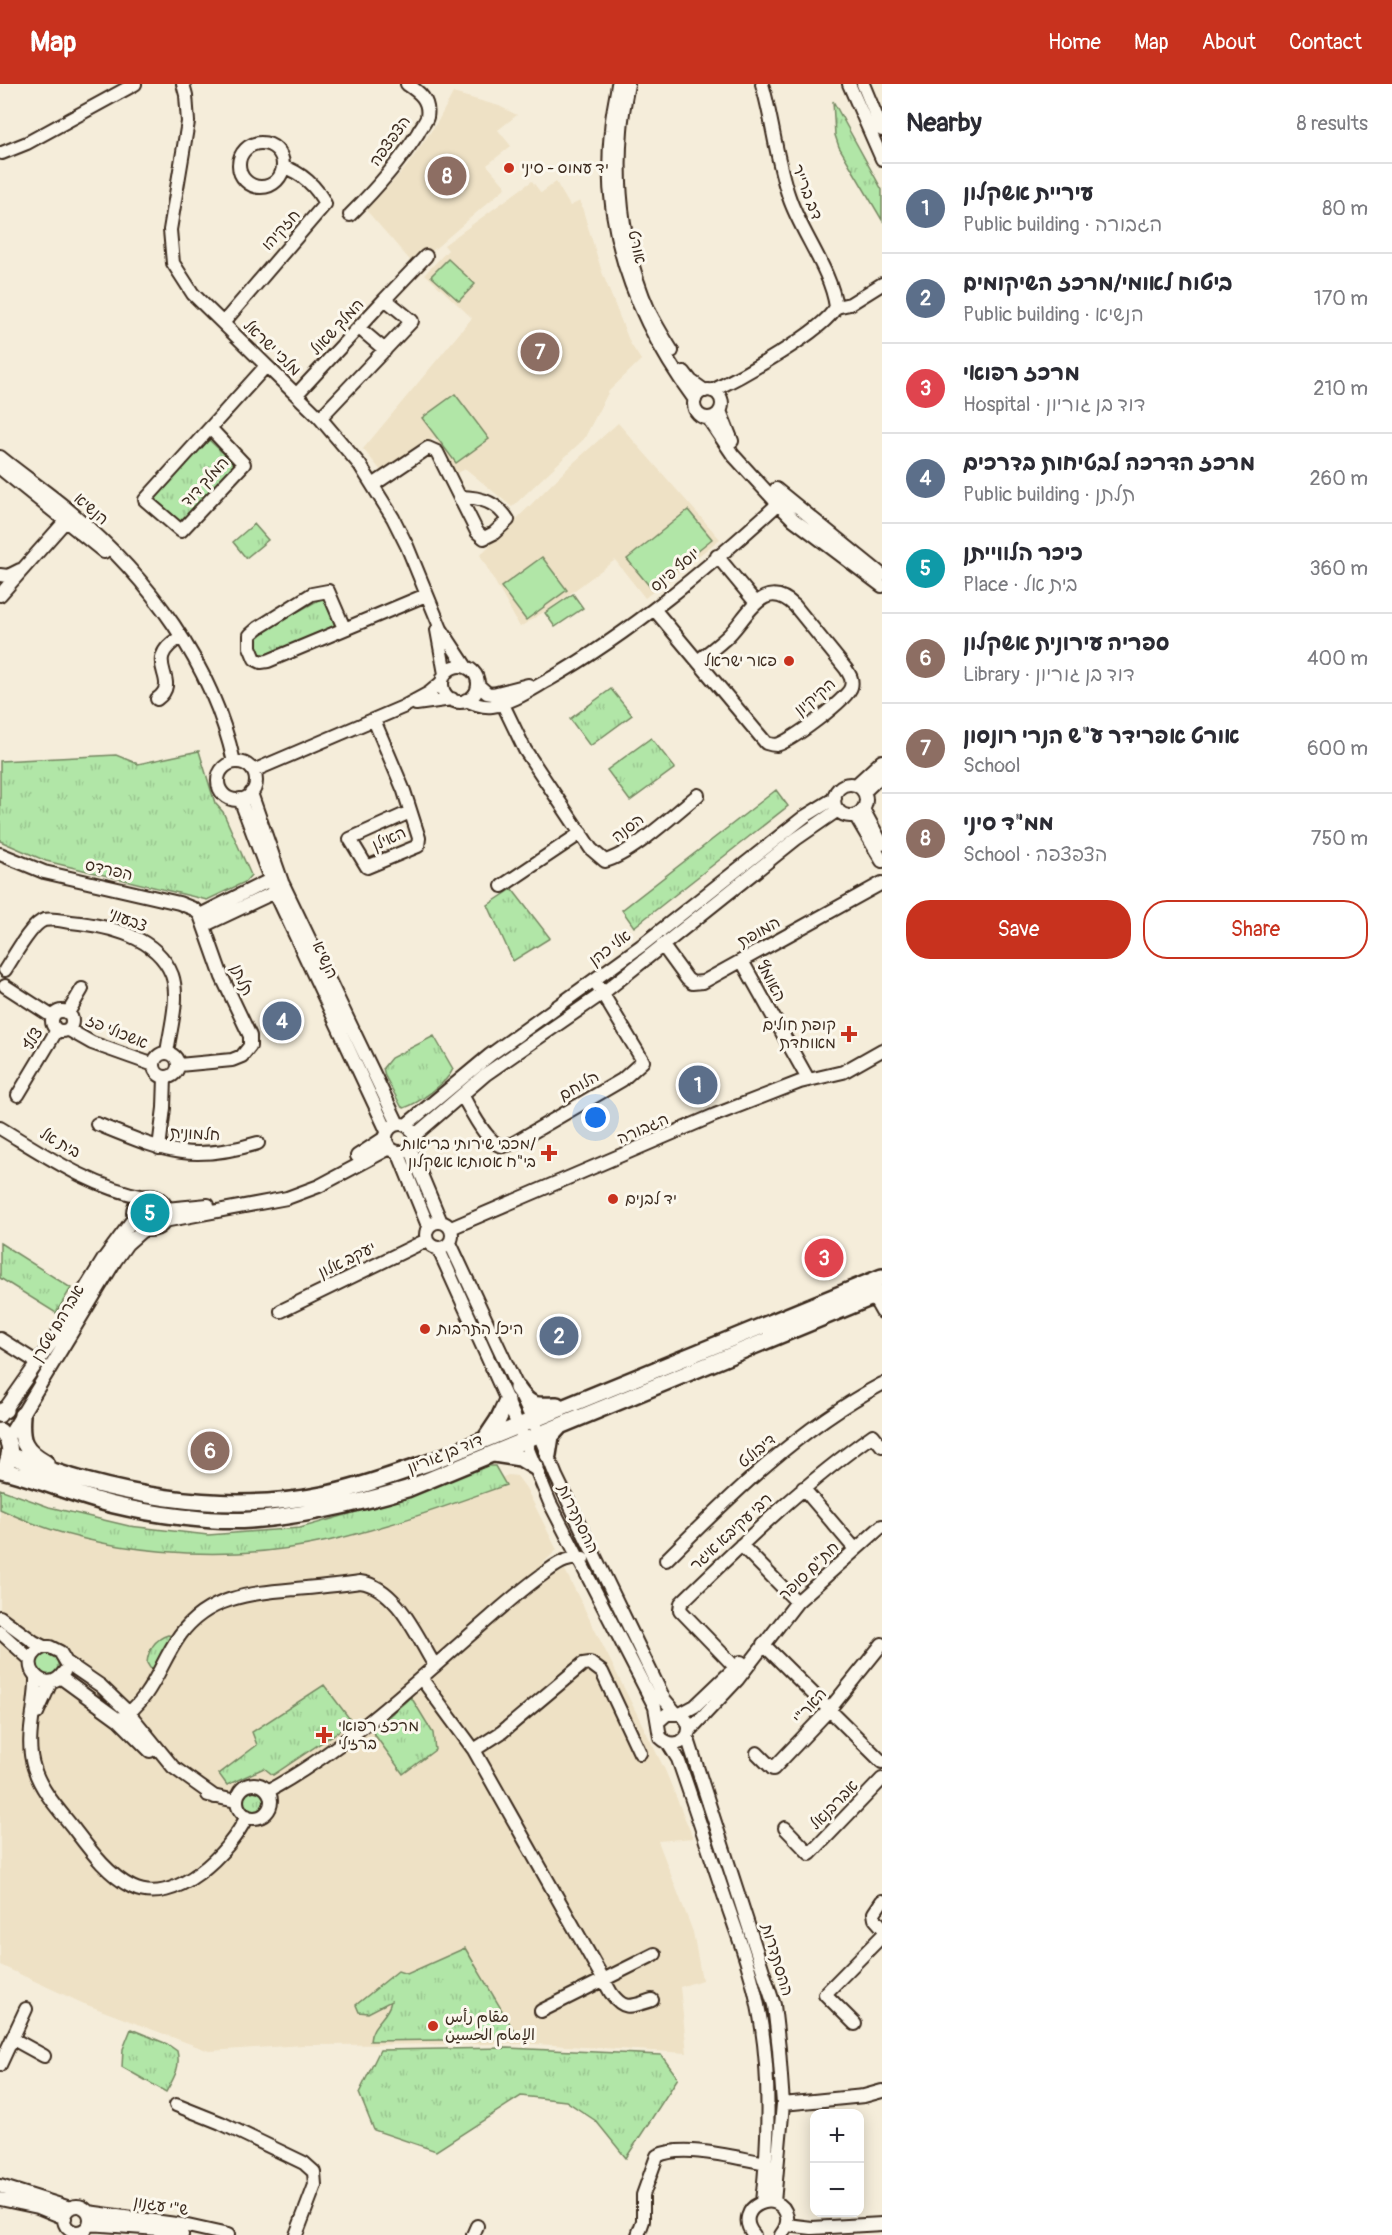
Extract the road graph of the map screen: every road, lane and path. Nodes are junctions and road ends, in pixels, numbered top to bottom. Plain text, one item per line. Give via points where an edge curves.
1 (135, 84) edge
2 (183, 84) edge
3 (407, 84) edge
4 (618, 84) edge
5 (628, 84) edge
6 (762, 84) edge
7 (849, 84) edge
8 (863, 84) edge
9 (882, 130) edge
10 (0, 156) edge
11 (882, 159) edge
12 (283, 167) dead end
13 (350, 215) dead end
14 (426, 256) dead end
15 (882, 284) edge
16 (385, 299) junction
17 (836, 307) junction
18 (223, 323) junction
19 (359, 328) junction
20 (385, 350) junction
21 (266, 366) junction
22 (743, 375) junction
23 (297, 394) junction
24 (704, 394) junction
25 (721, 407) junction
26 (320, 418) junction
27 (708, 418) junction
28 (210, 428) junction
29 (0, 457) edge
30 (0, 468) edge
31 (373, 485) junction
32 (460, 497) dead end
33 (779, 498) junction
34 (68, 517) junction
35 (717, 556) junction
36 (24, 568) junction
37 (0, 575) edge
38 (882, 575) edge
39 (882, 586) edge
40 (0, 595) edge
41 (426, 595) junction
42 (756, 603) junction
43 (654, 609) junction
44 (433, 615) junction
45 (344, 628) junction
46 (181, 637) junction
47 (699, 660) junction
48 (466, 667) junction
49 (444, 678) junction
50 (478, 685) junction
51 (158, 699) dead end
52 (452, 699) junction
53 (466, 700) junction
54 (500, 700) junction
55 (403, 707) junction
56 (374, 720) junction
57 (882, 761) edge
58 (234, 762) junction
59 (253, 771) junction
60 (882, 775) edge
61 (860, 789) junction
62 (251, 793) junction
63 (698, 795) dead end
64 (240, 799) junction
65 (837, 804) junction
66 (410, 812) junction
67 (859, 812) junction
68 (581, 833) junction
69 (882, 844) edge
70 (0, 854) edge
71 (882, 861) edge
72 (276, 881) junction
73 (882, 883) edge
74 (502, 886) dead end
75 (275, 892) junction
76 (202, 920) junction
77 (663, 946) junction
78 (742, 961) junction
79 (2, 969) edge
80 (594, 981) junction
81 (2, 987) edge
82 (82, 989) dead end
83 (603, 993) junction
84 (68, 1013) junction
85 (53, 1017) junction
86 (63, 1030) junction
87 (882, 1050) edge
88 (167, 1053) junction
89 (154, 1065) junction
90 (179, 1065) junction
91 (165, 1077) junction
92 (807, 1079) junction
93 (18, 1095) dead end
94 (462, 1095) junction
95 (98, 1124) dead end
96 (402, 1124) junction
97 (0, 1128) edge
98 (397, 1142) junction
99 (258, 1143) dead end
100 (159, 1148) junction
101 (105, 1185) junction
102 (145, 1197) junction
103 (133, 1215) junction
104 (165, 1215) junction
105 (446, 1225) junction
106 (428, 1226) junction
107 (144, 1229) junction
108 (427, 1240) junction
109 (450, 1243) junction
110 (438, 1248) junction
111 (882, 1277) edge
112 (878, 1294) edge
113 (281, 1311) dead end
114 (882, 1312) edge
115 (0, 1339) edge
116 (38, 1363) junction
117 (882, 1384) edge
118 (517, 1388) junction
119 (507, 1401) junction
120 (569, 1404) junction
121 (2, 1413) edge
122 (22, 1415) junction
123 (525, 1422) junction
124 (560, 1426) junction
125 (539, 1434) junction
126 (4, 1435) edge
127 (486, 1438) junction
128 (524, 1441) junction
129 (882, 1446) edge
130 (491, 1454) junction
131 (9, 1455) junction
132 (548, 1455) junction
133 (535, 1467) junction
134 (0, 1470) edge
135 (62, 1473) junction
136 (803, 1488) junction
137 (882, 1526) edge
138 (741, 1545) junction
139 (855, 1549) junction
140 (578, 1558) junction
141 (666, 1560) dead end
142 (599, 1565) junction
143 (797, 1602) junction
144 (0, 1617) edge
145 (0, 1632) edge
146 (763, 1644) junction
147 (882, 1644) edge
148 (44, 1647) junction
149 (31, 1660) junction
150 (66, 1662) junction
151 (435, 1666) junction
152 (735, 1667) junction
153 (36, 1677) junction
154 (421, 1678) junction
155 (55, 1679) junction
156 (829, 1710) junction
157 (678, 1713) junction
158 (124, 1716) junction
159 (658, 1722) junction
160 (30, 1730) junction
161 (688, 1734) junction
162 (668, 1743) junction
163 (474, 1750) junction
164 (757, 1752) dead end
165 (640, 1753) dead end
166 (882, 1762) edge
167 (882, 1779) edge
168 (268, 1791) junction
169 (236, 1801) junction
170 (247, 1816) junction
171 (784, 1828) dead end
172 (882, 1901) edge
173 (882, 1927) edge
174 (882, 1936) edge
175 (655, 1954) dead end
176 (602, 1979) junction
177 (652, 2000) dead end
178 (26, 2009) dead end
179 (541, 2011) dead end
180 (855, 2024) dead end
181 (13, 2039) junction
182 (44, 2056) dead end
183 (0, 2065) edge
184 (882, 2091) edge
185 (783, 2104) junction
186 (176, 2105) dead end
187 (766, 2163) junction
188 (0, 2186) edge
189 (0, 2199) edge
190 (768, 2202) junction
191 (77, 2224) edge
192 (882, 2224) edge
193 (784, 2230) edge
194 (183, 2235) edge
195 (228, 2235) edge
196 (296, 2235) edge
197 (638, 2235) edge
198 (754, 2235) edge

1 - 10 street
2 - 18 street, מלכי ישראל via 188,122 170,230 173,263 193,294
3 - 13 street, הצפצפה via 422,94 427,118 373,192
4 - 24 street, אורט via 610,129 610,169 616,234 624,267 651,333 680,379
5 - 24 street, אורט via 619,160 627,240 650,312 687,377
6 - 17 street, דב ברייר via 789,199
7 - 11 street
8 - 9 street
12 - 18 street, חזקיהו via 295,170 320,193 325,204
14 - 16 street
15 - 17 street via 850,304
16 - 19 street, המלך שאול
16 - 20 street, המלך שאול via 412,321
17 - 22 street via 818,327
18 - 21 street, מלכי ישראל
19 - 20 street
19 - 23 street, המלך שאול
20 - 26 street, המלך שאול
21 - 23 street, מלכי ישראל
21 - 28 street, המלך דוד
22 - 24 street
22 - 25 street
23 - 26 street, מלכי ישראל
24 - 25 street via 719,395
24 - 27 street via 697,412
25 - 27 street via 717,415
25 - 33 street via 731,438
26 - 31 street, מלכי ישראל
27 - 33 street via 733,455
28 - 28 street, המלך דוד via 145,500 181,531 244,464
29 - 34 street, הנשיא
30 - 34 street, הנשיא
31 - 32 street via 429,448 437,452
31 - 41 street, מלכי ישראל via 407,546
33 - 35 street, יוסף פינס
33 - 38 street
33 - 39 street via 793,519
34 - 36 street
34 - 46 street, הנשיא via 127,565
35 - 42 street
35 - 43 street, יוסף פינס
36 - 37 street via 8,576
36 - 40 street
41 - 44 street, מלכי ישראל
41 - 45 street
42 - 47 street via 729,635
42 - 47 street, הקיקיון via 777,595 795,606 851,678 851,686 842,699 789,739 776,745 766,743
43 - 47 street, הקיקיון
43 - 54 street, יוסף פינס via 579,663
44 - 48 street, מלכי ישראל
44 - 49 street, מלכי ישראל
45 - 45 street via 328,591 312,594 258,628 250,635 250,647 255,659 268,661
46 - 51 street via 164,650 161,658 167,687
46 - 58 street, הנשיא via 217,709
48 - 49 street via 454,667
48 - 50 street via 475,674
49 - 52 street via 444,692
49 - 55 street via 429,693
50 - 53 street
50 - 54 street
52 - 53 street
52 - 55 street
53 - 54 street, יוסף פינס via 483,706
54 - 68 street, הסנה via 504,719
55 - 56 street
56 - 59 street
56 - 66 street, האילן
57 - 61 street
58 - 59 street
58 - 64 street via 220,773 219,784 229,798
59 - 62 street via 256,782
60 - 61 street
61 - 65 street via 842,787
61 - 67 street via 866,801
62 - 64 street
62 - 72 street, הנשיא
63 - 68 street, הסנה via 616,858 604,861
64 - 72 street, הנשיא
65 - 67 street via 846,815
65 - 77 street, אלי כהן
65 - 80 street, אלי כהן via 784,832
66 - 66 street, האילן via 350,839 367,867 418,846
67 - 69 street
67 - 71 street
68 - 74 street
70 - 76 street, הפרדס via 44,872 179,903 194,909
72 - 75 street
72 - 76 street
72 - 96 street, הנשיא
73 - 78 street, המופת
75 - 76 street
75 - 98 street, הנשיא
76 - 90 street, תלתן via 222,977 250,1036 250,1046 232,1060
77 - 78 street, המופת via 692,983 703,982
77 - 83 street, אלי כהן
78 - 92 street, האומץ
79 - 81 street via 8,980
79 - 88 street, צבעוני via 43,920 98,925 135,938 165,961 172,977 175,995
80 - 83 street, הלוחם
80 - 96 street, אלי כהן
81 - 85 street
82 - 84 street
83 - 94 street, אלי כהן
83 - 94 street, הלוחם via 643,1061 622,1080 503,1146 487,1136
84 - 85 street via 60,1011
84 - 86 street via 72,1021
85 - 86 street via 53,1026
86 - 89 street, אשכולי פז
86 - 93 street, צלף
87 - 92 street, הגבורה via 843,1072
88 - 89 street via 156,1057
88 - 90 street
89 - 91 street via 158,1074
90 - 91 street via 173,1075
91 - 100 street
92 - 105 street, הגבורה
94 - 98 street, אלי כהן
95 - 100 street, חלמונית
96 - 98 street, הנשיא
96 - 98 street, אלי כהן
97 - 101 street, בית אל
98 - 104 street via 292,1188
98 - 105 street, הנשיא
98 - 106 street, הנשיא
99 - 100 street, חלמונית via 210,1154
101 - 102 street, בית אל
101 - 103 street, בית אל
102 - 103 street via 137,1203
102 - 104 street via 160,1200
103 - 107 street
103 - 116 street, אברהם שטרן
104 - 107 street via 158,1228
105 - 106 street via 437,1221
105 - 109 street via 453,1234
106 - 108 street
107 - 122 street, אברהם שטרן via 115,1261
108 - 110 street
108 - 113 street, יעקב אלון
109 - 110 street
109 - 118 street
110 - 119 street
111 - 120 main road, דוד בן גוריון
112 - 114 street
112 - 124 main road, דוד בן גוריון
115 - 116 street
116 - 121 street, אברהם שטרן
117 - 141 street, דיבולט via 802,1435 742,1485
118 - 120 main road via 532,1404
118 - 123 street
119 - 123 street
119 - 127 main road
120 - 123 main road, דוד בן גוריון
122 - 126 street, אברהם שטרן
122 - 135 main road via 21,1433 26,1449
123 - 125 street, ההסתדרות
123 - 127 main road, דוד בן גוריון
123 - 128 street, ההסתדרות
124 - 125 main road, דוד בן גוריון
124 - 132 main road via 551,1436
125 - 128 main road, דוד בן גוריון
125 - 132 street, ההסתדרות
126 - 131 main road
127 - 135 main road, דוד בן גוריון via 370,1483 268,1502 215,1502 146,1495
128 - 130 main road, דוד בן גוריון
128 - 133 street, ההסתדרות
129 - 136 street, רבי עקיבא איגר via 873,1435
130 - 133 main road via 518,1458
130 - 134 main road, דוד בן גוריון via 407,1489 353,1505 248,1520 195,1518 114,1505
131 - 134 main road
131 - 135 main road, דוד בן גוריון
132 - 142 street, ההסתדרות
133 - 140 street, ההסתדרות
136 - 138 street, רבי עקיבא איגר
136 - 139 street
137 - 139 street, חת"ם סופר
138 - 143 street
138 - 152 street, רבי עקיבא איגר via 681,1603 680,1610
139 - 143 street, חת"ם סופר
140 - 142 street
140 - 151 street via 569,1558 550,1569
140 - 159 street, ההסתדרות via 655,1707
142 - 157 street, ההסתדרות via 664,1699
143 - 146 street, חת"ם סופר
144 - 148 street
145 - 149 street
146 - 152 street, חת"ם סופר
146 - 156 street
146 - 161 street, חת"ם סופר via 737,1680
147 - 156 street, האר"י
148 - 149 street
148 - 150 street via 60,1652
149 - 153 street
150 - 155 street
150 - 158 street via 101,1686
151 - 154 street
151 - 158 street via 401,1611 376,1586 360,1582 259,1592 217,1605 187,1627 152,1688
152 - 157 street, חת"ם סופר via 695,1706
153 - 155 street
153 - 160 street
154 - 163 street
154 - 168 street via 321,1758
155 - 158 street
155 - 160 street
156 - 164 street, האר"י via 773,1769
156 - 166 street
157 - 159 street via 667,1714
157 - 161 street via 688,1720
158 - 169 street via 181,1781 200,1792
159 - 162 street via 658,1732
160 - 170 street via 33,1767 40,1782 93,1853 131,1886 157,1892 198,1874 235,1838
161 - 162 street via 678,1743
161 - 185 street, ההסתדרות via 774,2005
162 - 187 street, ההסתדרות via 678,1759 754,1988 765,2048
163 - 165 street via 502,1732 583,1664 590,1663 602,1672
163 - 176 street
167 - 171 street, אברבנאל via 810,1854
168 - 169 street via 260,1784 249,1784 240,1790
168 - 170 street via 268,1811 256,1818
169 - 170 street
172 - 173 street via 873,1913
174 - 180 street via 825,1994
175 - 176 street
176 - 177 street via 619,2004 627,2007
176 - 179 street
178 - 181 street
181 - 182 street
181 - 183 street
184 - 185 street
185 - 190 street, ההסתדרות
186 - 196 street via 232,2128 304,2163 314,2172 315,2185
187 - 190 street, ההסתדרות
187 - 197 street via 685,2150 668,2150 657,2156 643,2195 643,2221
188 - 191 street, ש"י עגנון
189 - 191 street, ש"י עגנון via 38,2207
190 - 193 street via 783,2209
190 - 198 street via 753,2208 748,2216
191 - 194 street, ש"י עגנון via 158,2229
191 - 195 street, ש"י עגנון via 183,2225
192 - 193 street

